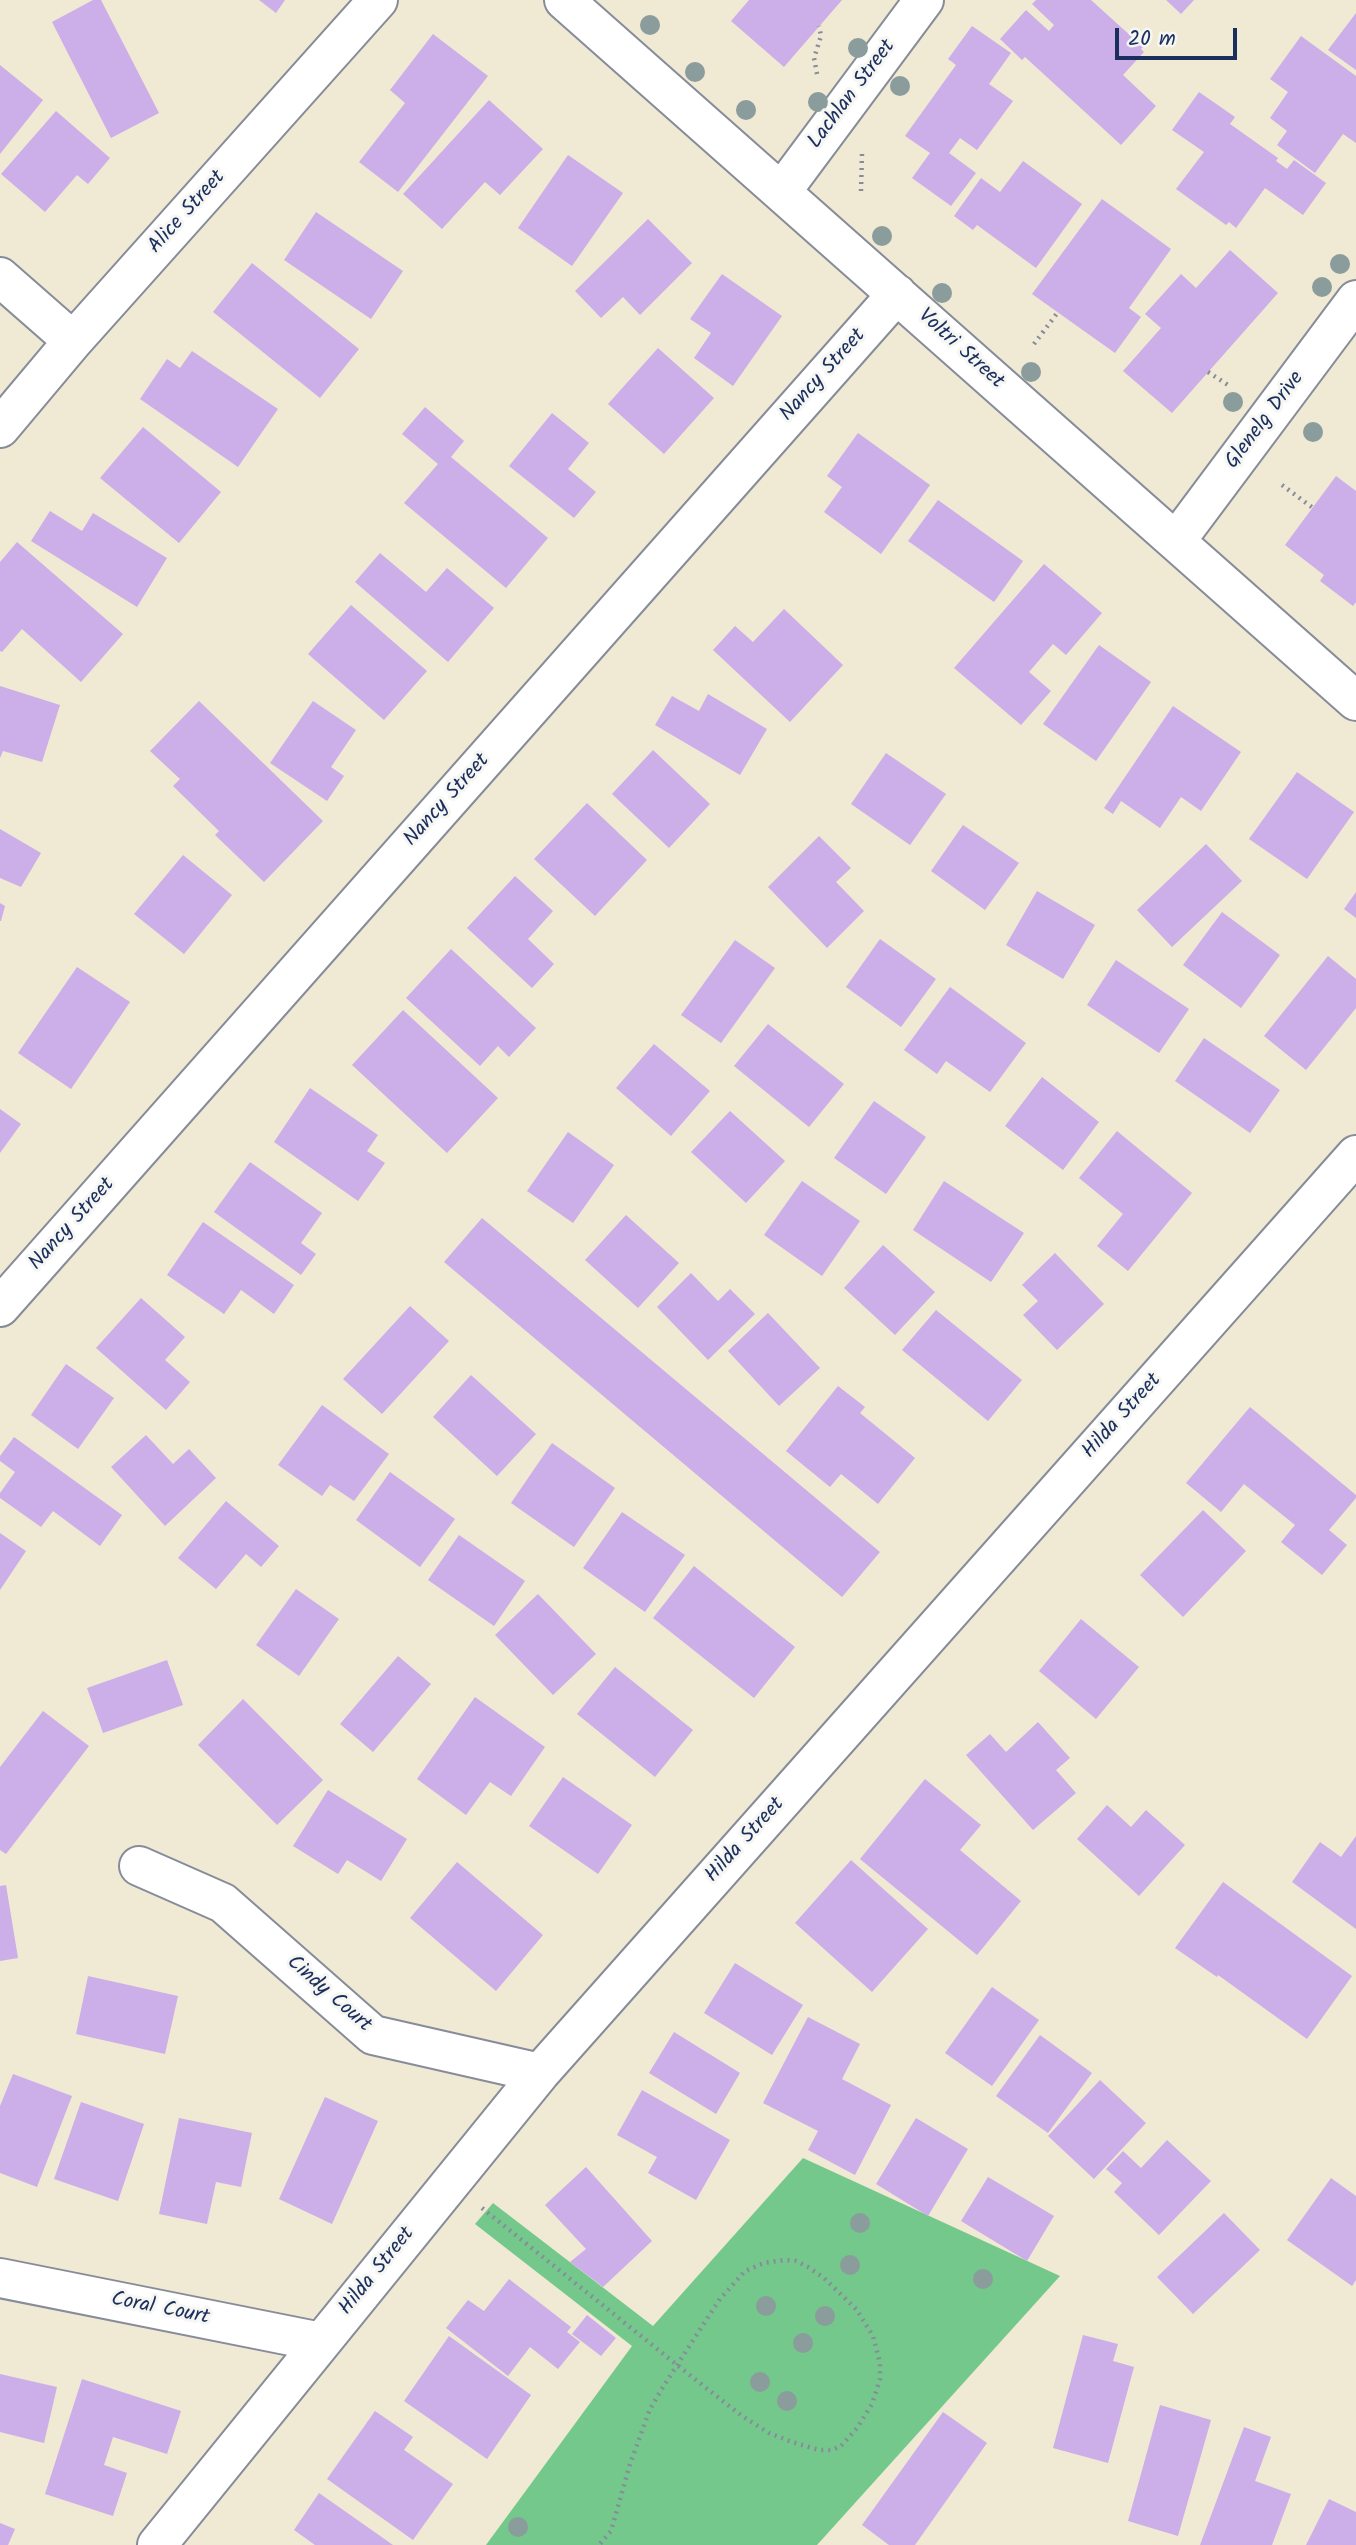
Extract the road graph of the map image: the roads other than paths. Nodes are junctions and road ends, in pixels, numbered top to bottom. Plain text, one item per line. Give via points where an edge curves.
1 (378, 0) edge
2 (564, 0) edge
3 (924, 0) edge
4 (782, 191) junction
5 (0, 276) edge
6 (897, 294) junction
7 (1356, 300) edge
8 (73, 341) junction
9 (0, 428) edge
10 (1176, 541) junction
11 (1356, 701) edge
12 (1356, 1155) edge
13 (0, 1307) edge
14 (139, 1866) dead end
15 (540, 2073) junction
16 (0, 2278) edge
17 (321, 2342) junction
18 (157, 2545) edge

1 - 8 street, Alice Street
2 - 4 street, Voltri Street
3 - 4 street, Lachlan Street
4 - 6 street, Voltri Street
5 - 8 street
6 - 10 street, Voltri Street
6 - 13 street, Nancy Street
7 - 10 street, Glenelg Drive
8 - 9 street, Alice Street
10 - 11 street, Voltri Street
12 - 15 street, Hilda Street
14 - 15 street, Cindy Court via 223,1903 373,2035
15 - 17 street, Hilda Street
16 - 17 street, Coral Court
17 - 18 street, Hilda Street

